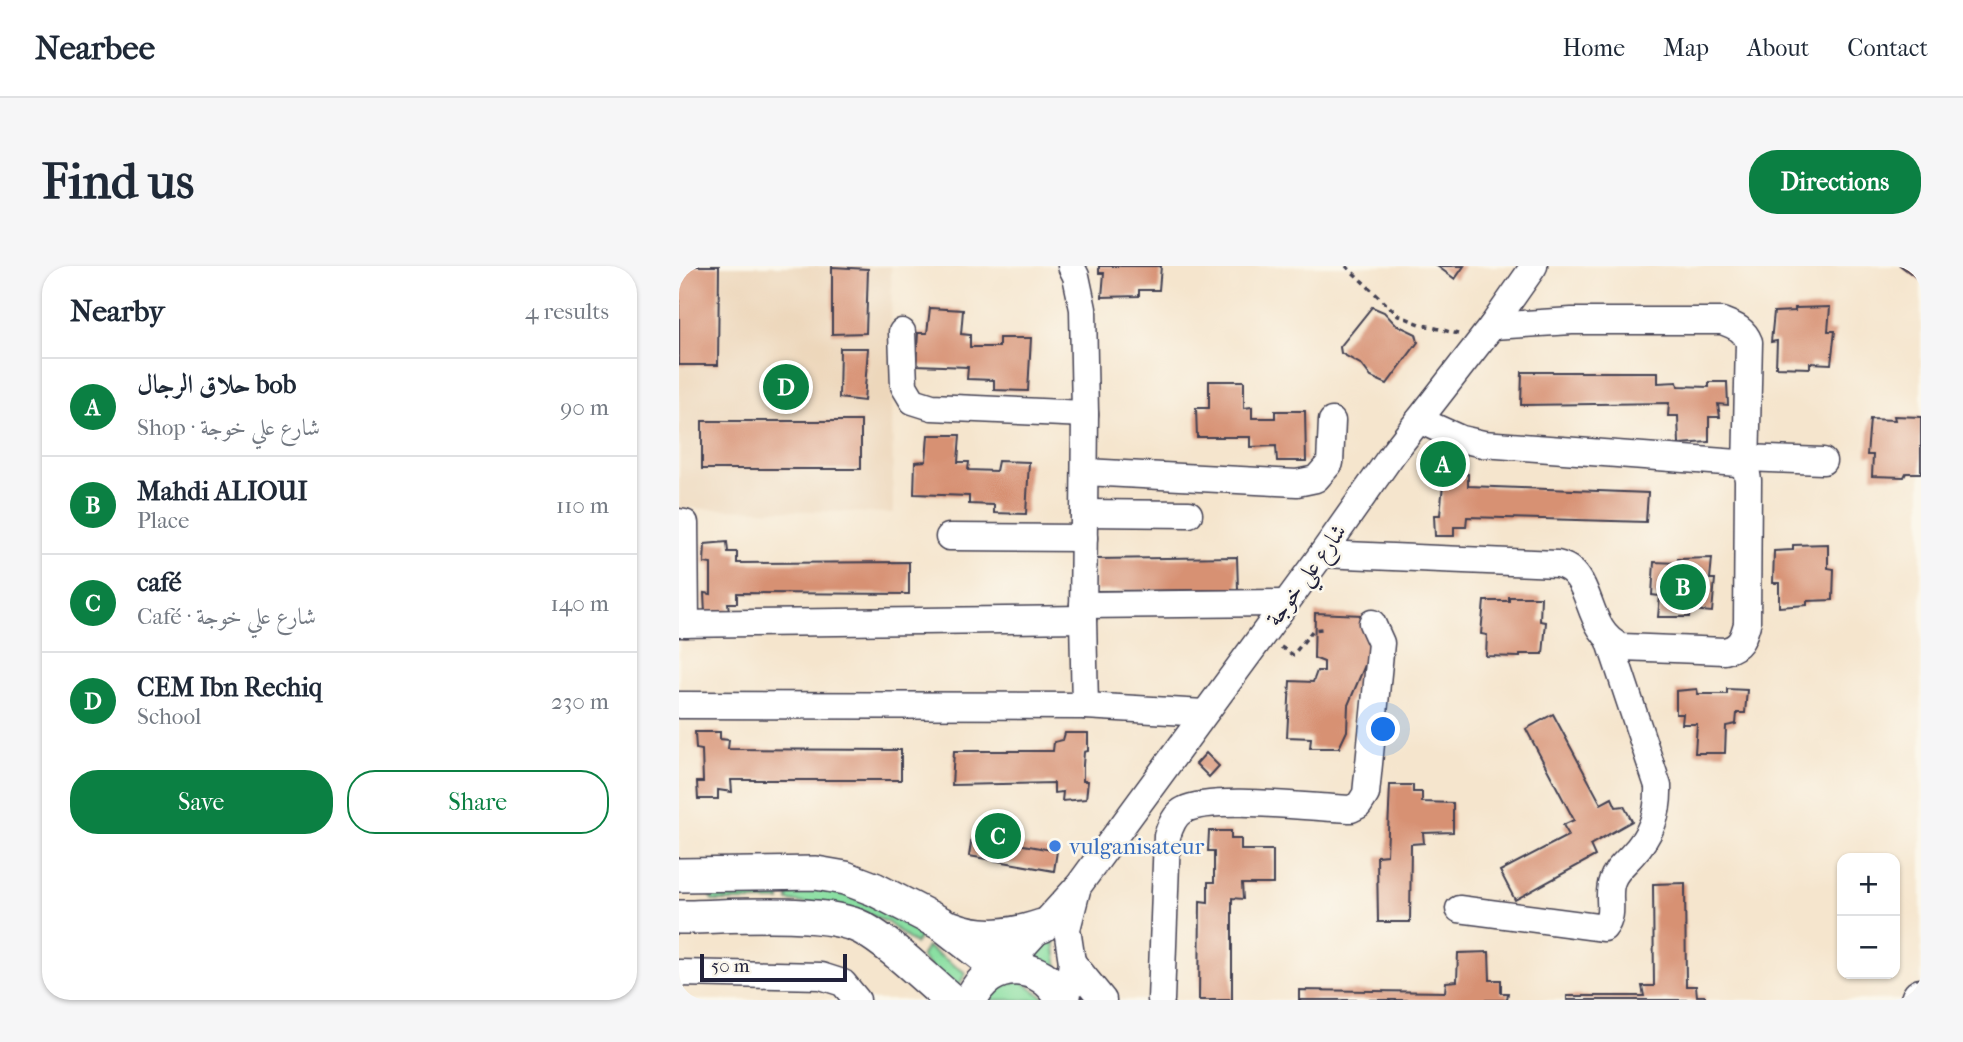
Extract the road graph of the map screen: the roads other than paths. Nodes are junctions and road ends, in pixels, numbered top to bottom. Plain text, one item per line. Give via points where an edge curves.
1 (1071, 266) edge
2 (1534, 266) edge
3 (902, 332) dead end
4 (1487, 332) junction
5 (1085, 414) junction
6 (1419, 420) junction
7 (1332, 421) dead end
8 (1823, 461) dead end
9 (1746, 464) junction
10 (1085, 472) junction
11 (1189, 514) dead end
12 (679, 522) edge
13 (1084, 526) junction
14 (949, 537) dead end
15 (1322, 554) junction
16 (1285, 603) junction
17 (1083, 612) junction
18 (1372, 623) dead end
19 (682, 624) edge
20 (1610, 642) junction
21 (679, 705) edge
22 (1085, 706) junction
23 (1204, 713) junction
24 (684, 875) edge
25 (1079, 885) junction
26 (1459, 909) dead end
27 (684, 917) edge
28 (942, 924) junction
29 (1042, 926) junction
30 (878, 939) junction
31 (1072, 962) junction
32 (1002, 970) junction
33 (679, 973) edge
34 (857, 1000) edge
35 (923, 1000) edge
36 (951, 1000) edge
37 (971, 1000) edge
38 (1065, 1000) edge
39 (1103, 1000) edge
40 (1161, 1000) edge

1 - 5 street via 1083,309
2 - 4 street, شارع علي خوجة
3 - 5 street via 904,386 913,401 932,407
4 - 6 street, شارع علي خوجة
4 - 9 street via 1572,321 1723,321 1736,326 1749,342
5 - 10 street
6 - 9 street via 1483,444
6 - 15 street, شارع علي خوجة
7 - 10 street via 1330,463 1316,479 1297,483
8 - 9 street
9 - 20 street via 1747,624 1743,639 1735,648 1725,650 1622,647
10 - 13 street
11 - 13 street
12 - 19 street via 685,523
13 - 14 street
13 - 17 street
15 - 16 street, شارع علي خوجة
15 - 20 street via 1568,566 1577,575
16 - 17 street
16 - 23 street, شارع علي خوجة
17 - 19 street
17 - 22 street
18 - 40 street via 1381,643 1366,794 1351,809 1208,802 1182,810 1167,836
20 - 26 street via 1658,786 1659,805 1651,832 1611,882 1609,923 1604,928
21 - 22 street
22 - 23 street
23 - 25 street, شارع علي خوجة
24 - 27 main road
24 - 28 main road via 835,876 874,889
25 - 29 street
25 - 31 street via 1067,929
27 - 30 main road via 814,917 838,920
28 - 29 main road via 992,936
28 - 32 main road
29 - 32 street
30 - 35 main road
30 - 36 main road
31 - 38 street
31 - 39 street
32 - 37 main road via 984,980
32 - 38 main road via 1031,970 1044,976
33 - 34 street via 821,976 843,983

